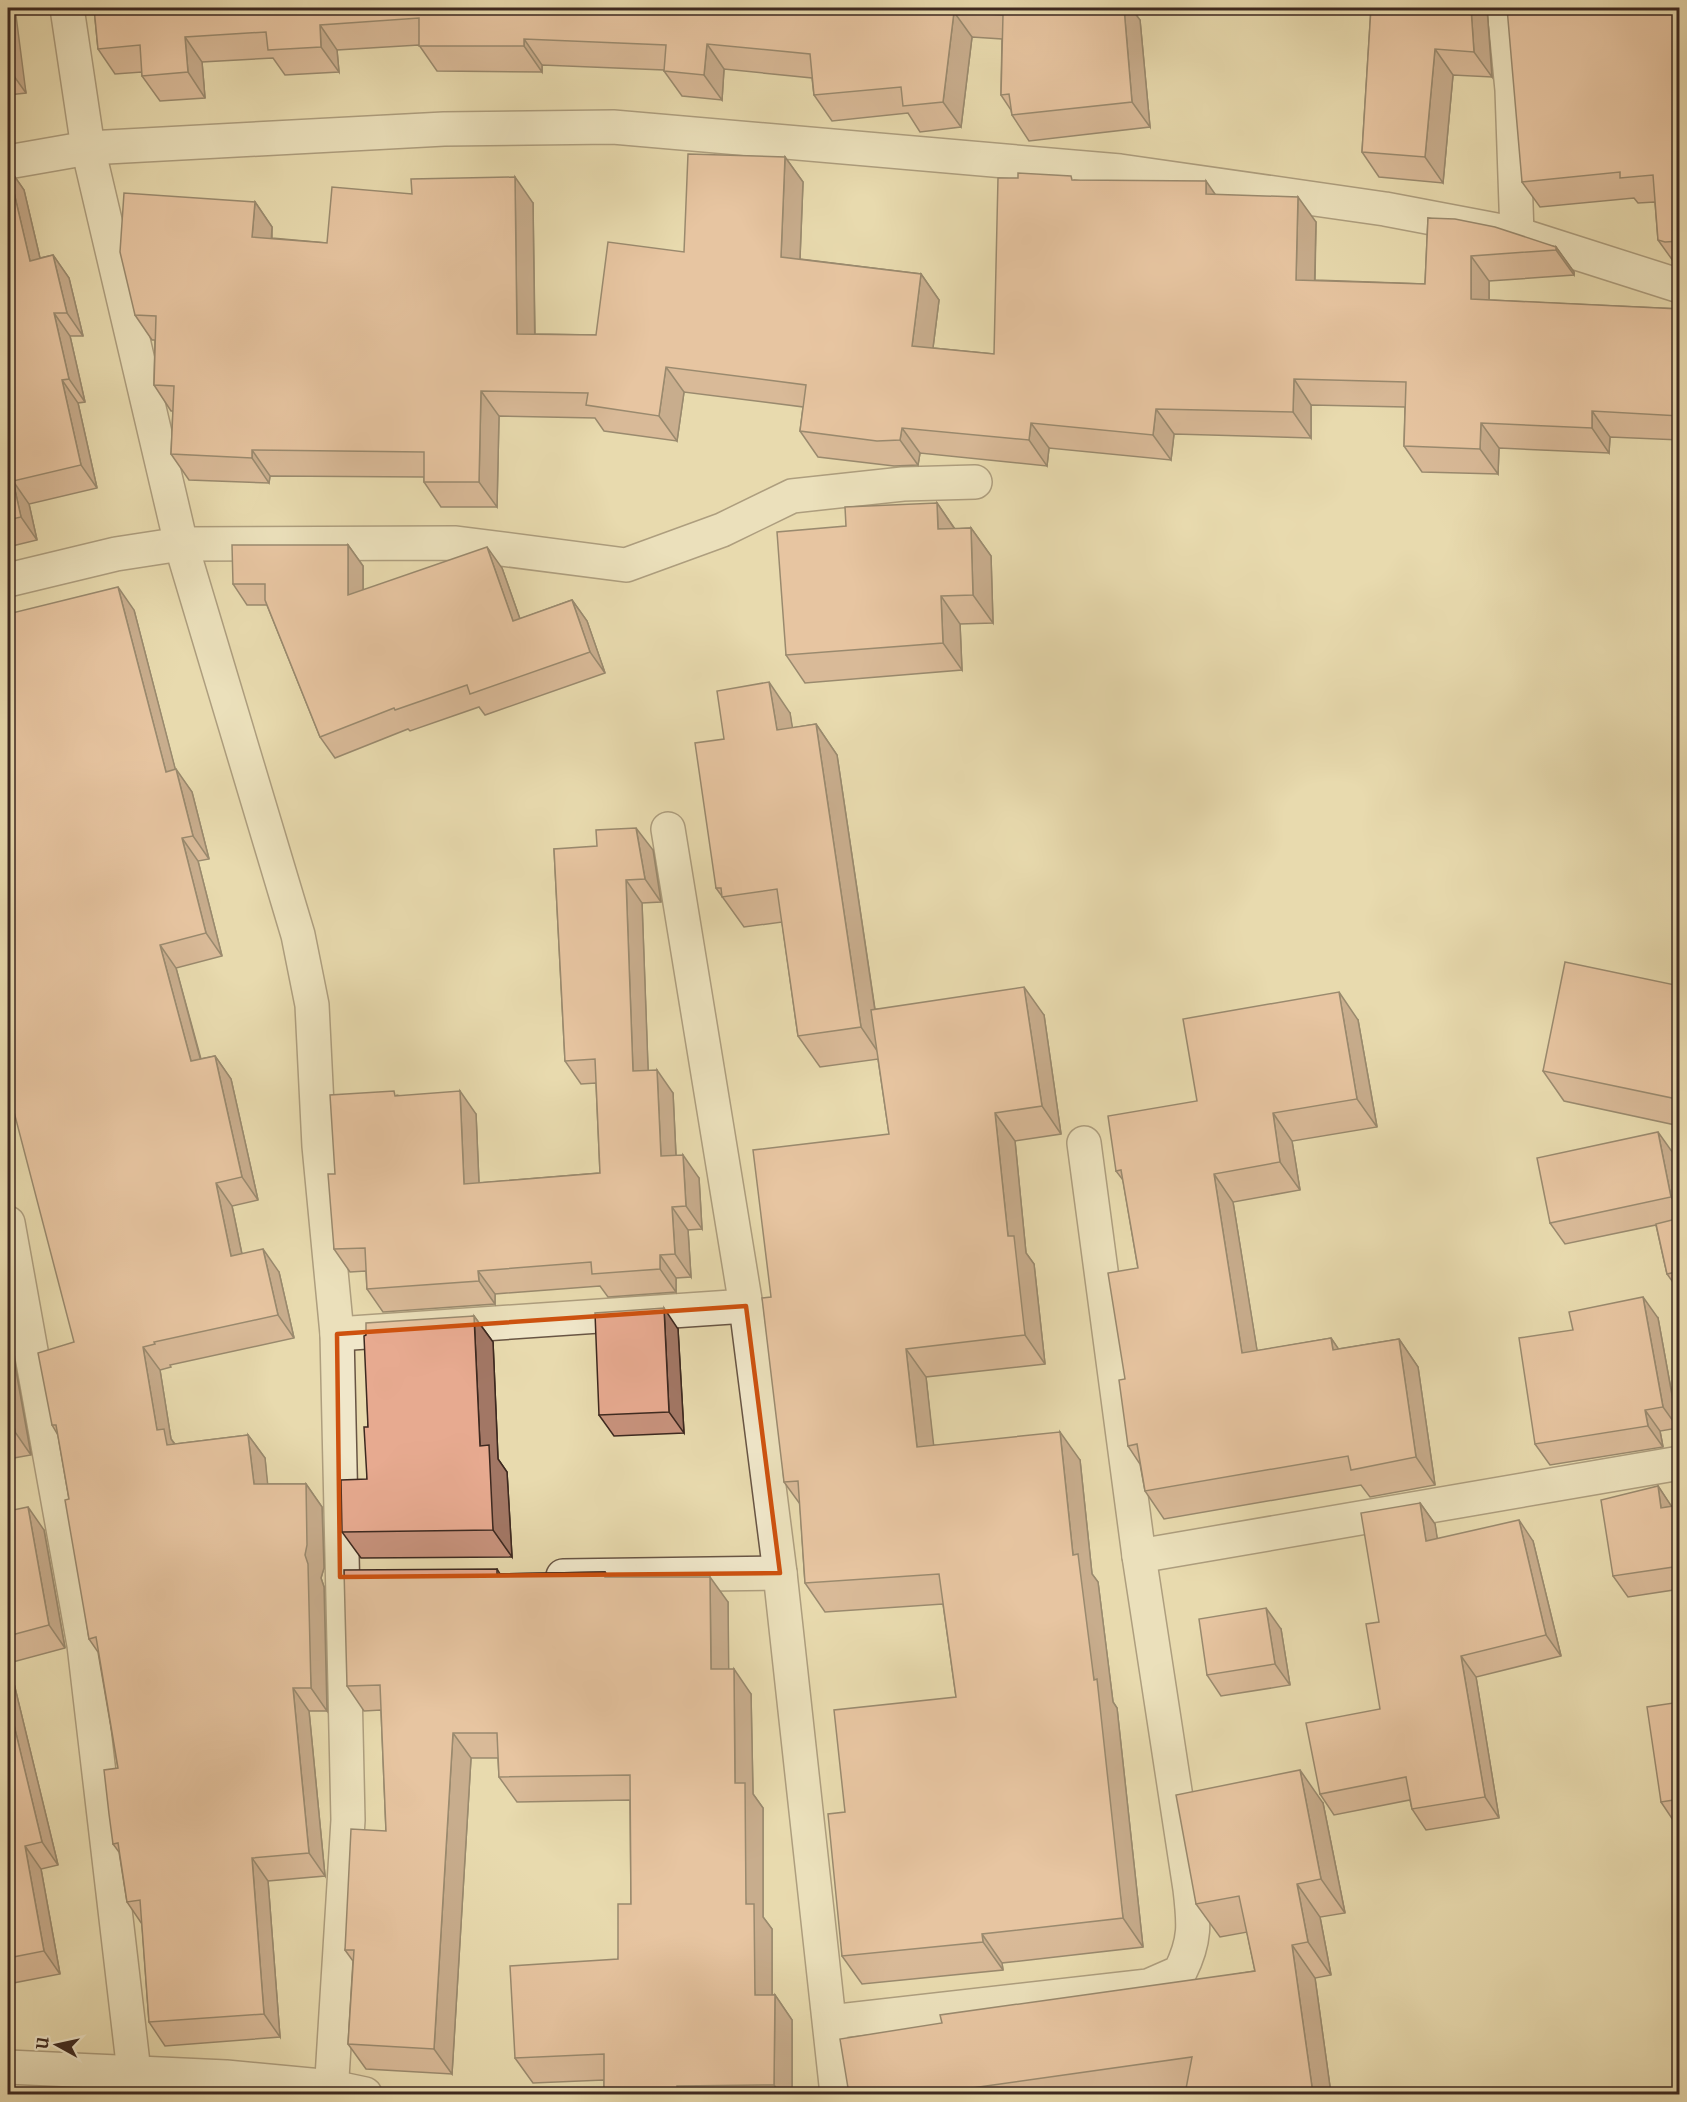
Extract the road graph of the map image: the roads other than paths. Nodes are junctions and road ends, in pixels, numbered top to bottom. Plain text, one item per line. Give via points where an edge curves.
1 (67, 8) edge
2 (1504, 8) edge
3 (88, 148) junction
4 (8, 162) edge
5 (1517, 234) junction
6 (1680, 286) edge
7 (975, 482) dead end
8 (181, 544) junction
9 (8, 580) edge
10 (668, 829) dead end
11 (1084, 1143) dead end
12 (8, 1224) edge
13 (746, 1306) junction
14 (337, 1334) junction
15 (1680, 1463) edge
16 (1139, 1556) junction
17 (780, 1573) junction
18 (532, 1576) edge
19 (340, 1577) junction
20 (376, 1577) edge
21 (830, 2022) junction
22 (8, 2067) edge
23 (135, 2072) junction
24 (331, 2091) edge
25 (365, 2094) edge
26 (837, 2094) edge

1 - 3 street
2 - 5 street via 1512,90
3 - 4 street
3 - 5 street via 444,129 613,127 1120,171 1385,209
3 - 8 street
5 - 6 street
7 - 8 street via 903,484 792,496 722,530 626,565 456,543
8 - 9 street via 116,554
8 - 14 street via 298,935 312,1005 319,1146
10 - 13 street
11 - 16 street
12 - 23 street via 84,1645
13 - 14 street
13 - 17 street
14 - 19 street
15 - 16 street
16 - 21 street via 1195,1927 1192,1946 1180,1972 1148,1986
17 - 18 street
17 - 21 street
19 - 20 street
19 - 24 street via 348,1820
21 - 26 street
22 - 23 street
23 - 24 street
24 - 25 street

